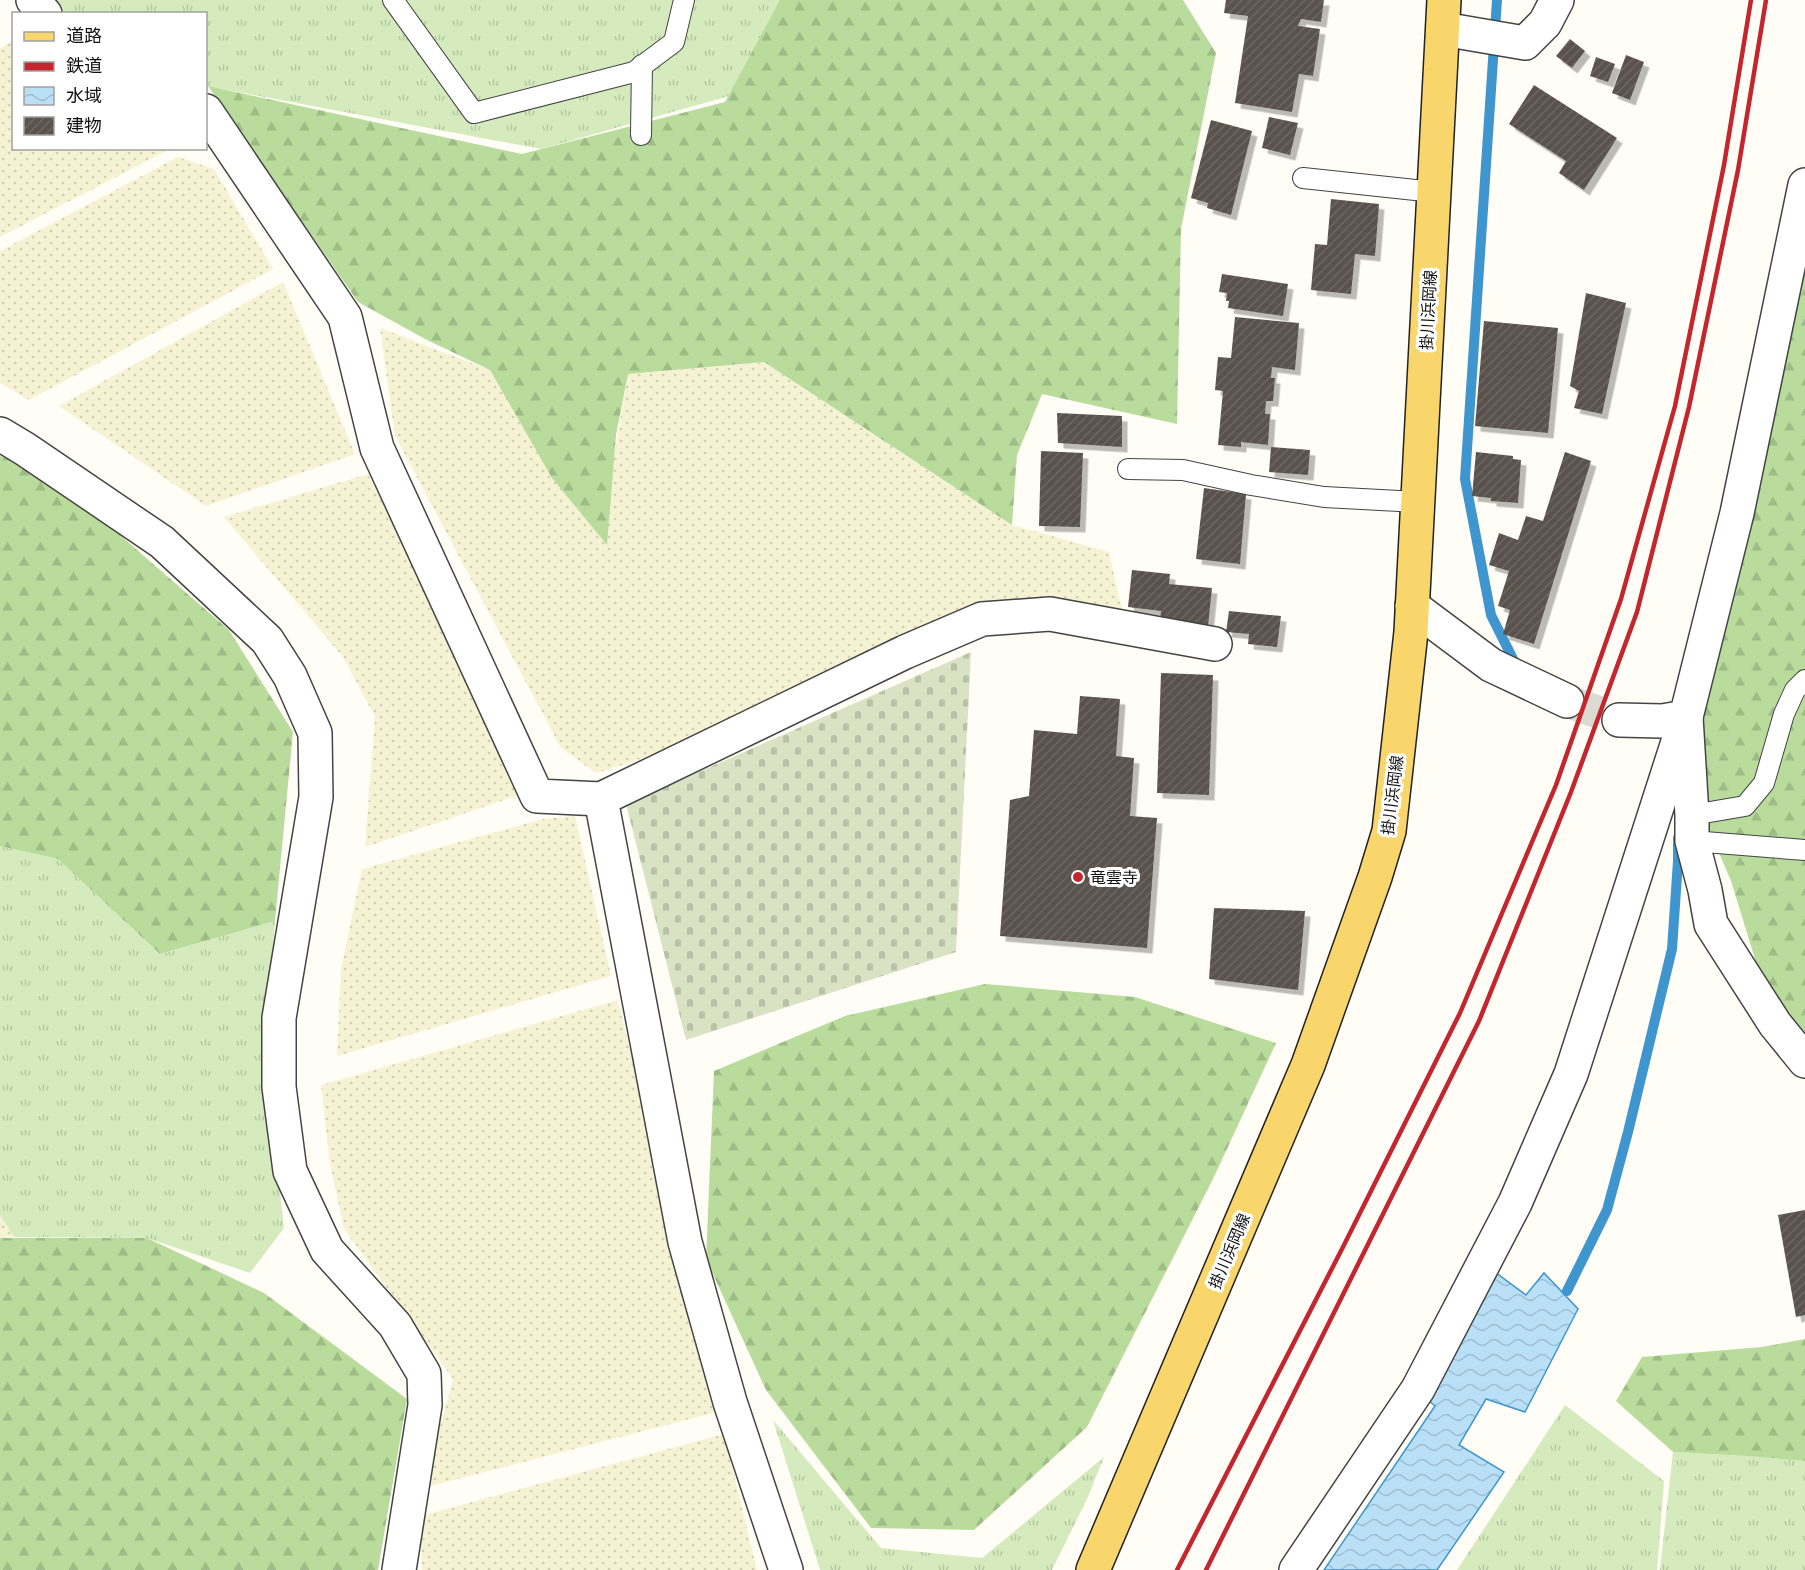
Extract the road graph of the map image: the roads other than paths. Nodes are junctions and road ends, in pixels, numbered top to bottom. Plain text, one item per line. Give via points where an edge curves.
1 (33, 0) edge
2 (393, 0) edge
3 (684, 0) edge
4 (1557, 0) edge
5 (43, 12) edge
6 (1443, 15) edge
7 (642, 65) junction
8 (207, 112) edge
9 (641, 135) dead end
10 (1303, 178) dead end
11 (1805, 185) edge
12 (1434, 192) junction
13 (0, 434) edge
14 (1128, 469) dead end
15 (1418, 502) junction
16 (1412, 606) junction
17 (1215, 644) dead end
18 (1805, 680) edge
19 (1567, 701) tunnel mouth
20 (1686, 717) junction
21 (1619, 720) tunnel mouth
22 (601, 799) junction
23 (1692, 828) junction
24 (1805, 850) edge
25 (1805, 1061) edge
26 (399, 1570) edge
27 (786, 1570) edge
28 (1093, 1570) edge
29 (1296, 1570) edge

1 - 5 street
2 - 7 lane via 474,113 634,72
3 - 7 lane via 674,42
4 - 6 street via 1545,22 1525,43 1476,35
6 - 12 main road, 掛川浜岡線
7 - 9 lane
8 - 22 street via 345,317 377,448 537,796
10 - 12 lane
11 - 20 street via 1737,513
12 - 15 main road, 掛川浜岡線
13 - 26 street via 162,542 267,640 290,676 315,733 316,797 279,1018 279,1087 290,1171 327,1251 395,1325 424,1374 425,1405
14 - 15 lane via 1183,470 1324,497
15 - 16 main road, 掛川浜岡線
16 - 19 street via 1491,665
16 - 28 main road, 掛川浜岡線 via 1389,831 1375,877 1308,1065
17 - 22 street via 1050,614 982,619 905,652
18 - 23 lane via 1795,690 1784,714 1764,783 1745,806
20 - 21 street via 1662,722
20 - 23 street
20 - 29 street via 1572,1074 1515,1203 1418,1389
22 - 27 street via 685,1242 730,1401
23 - 24 lane
23 - 25 street via 1711,924 1775,1024

